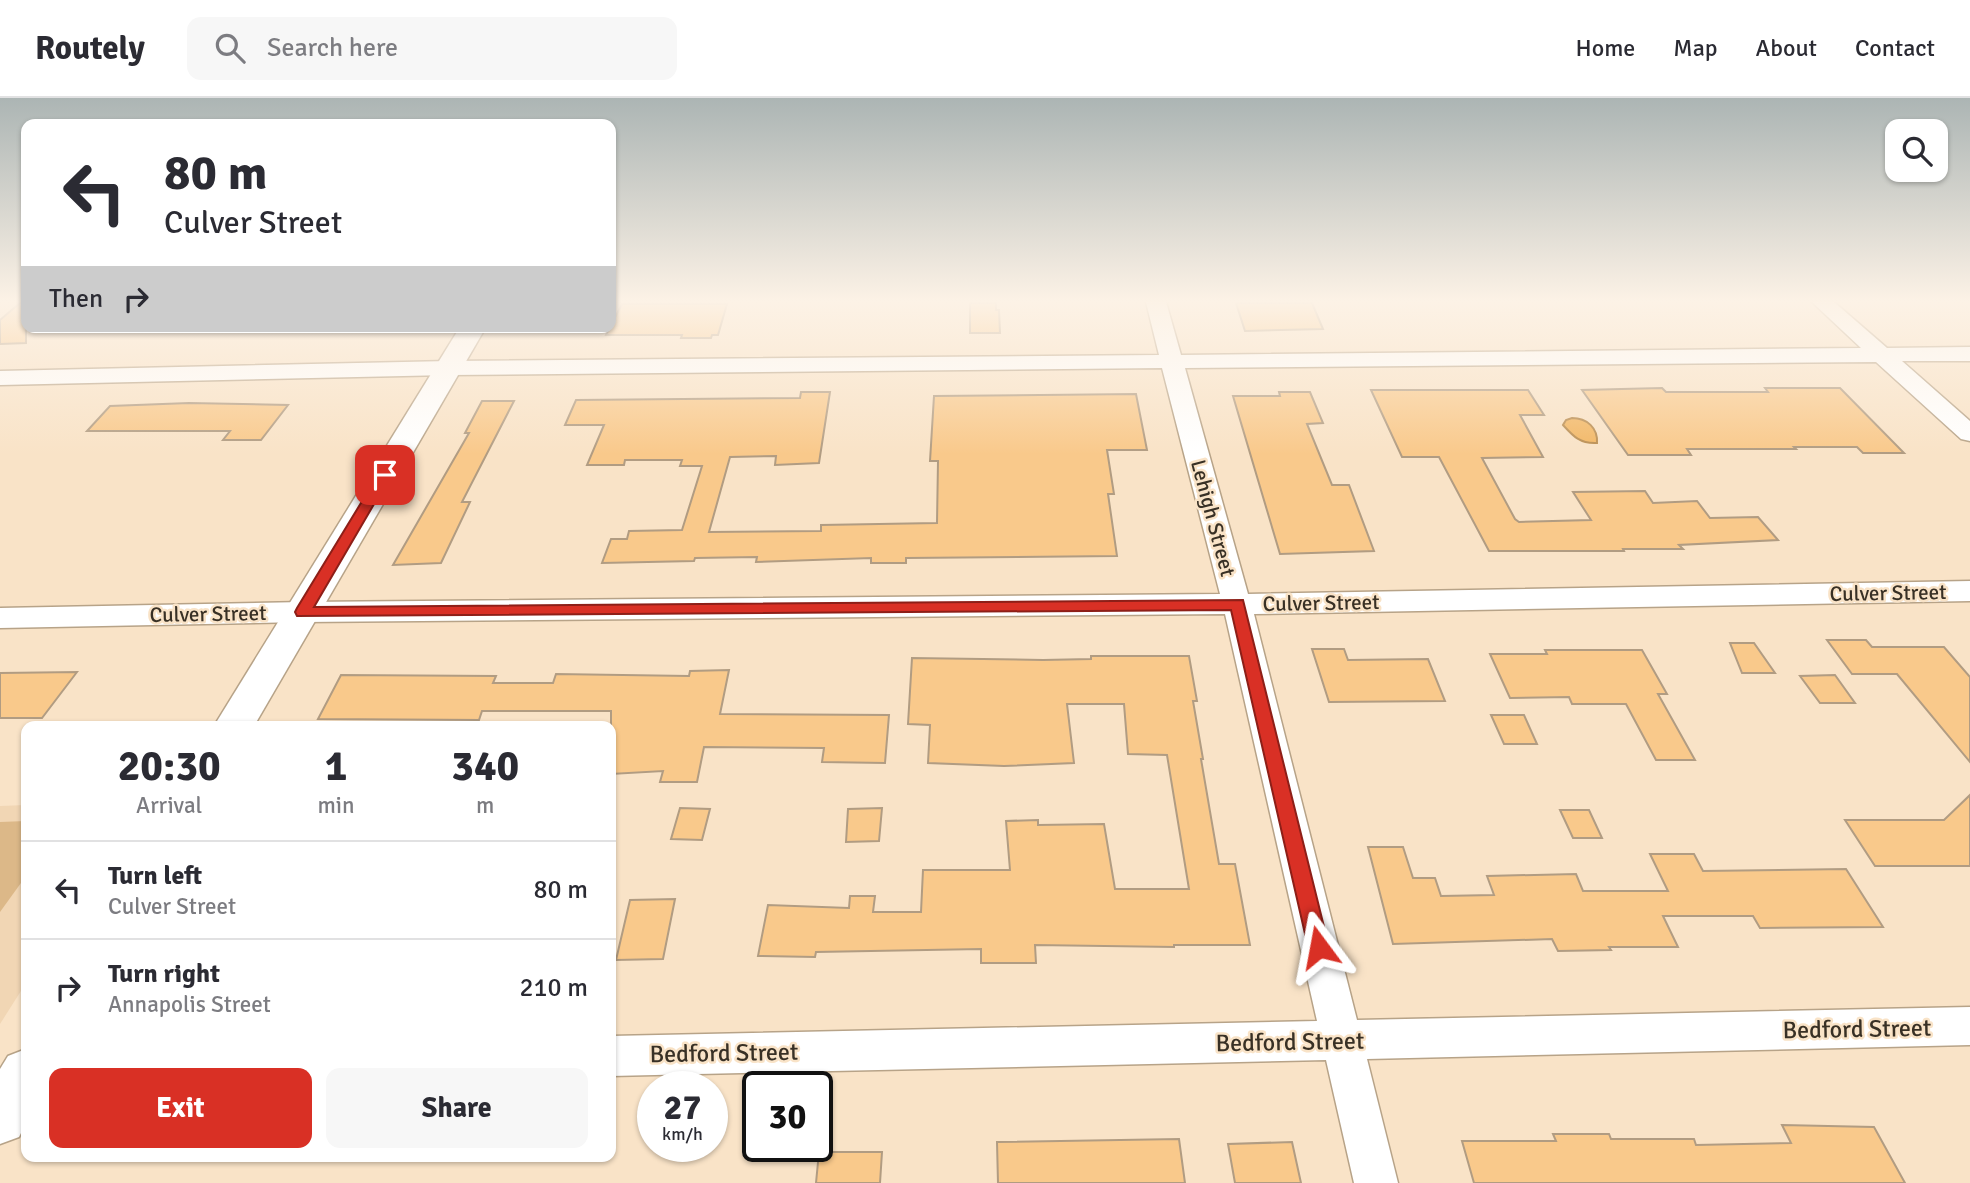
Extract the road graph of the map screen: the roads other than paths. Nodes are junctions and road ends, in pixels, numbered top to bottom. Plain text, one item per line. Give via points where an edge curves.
1 (458, 353) edge
2 (1169, 353) edge
3 (1876, 353) edge
4 (1970, 354) edge
5 (1879, 355) junction
6 (1171, 360) junction
7 (449, 368) junction
8 (0, 378) edge
9 (1970, 435) edge
10 (1970, 591) edge
11 (1238, 604) junction
12 (303, 612) junction
13 (0, 618) edge
14 (237, 721) edge
15 (1970, 1026) edge
16 (1340, 1040) junction
17 (616, 1056) edge
18 (21, 1082) edge
19 (0, 1118) edge
20 (1377, 1183) edge

1 - 7 street
2 - 6 street, Lehigh Street
3 - 5 street
4 - 5 street
5 - 6 street
5 - 9 street
6 - 7 street
6 - 11 street, Lehigh Street
7 - 8 street
7 - 12 street
10 - 11 street, Culver Street
11 - 12 street, Culver Street
11 - 16 street, Lehigh Street
12 - 13 street, Culver Street
12 - 14 street
15 - 16 street, Bedford Street
16 - 17 street, Bedford Street
16 - 20 street, Lehigh Street
18 - 19 street

